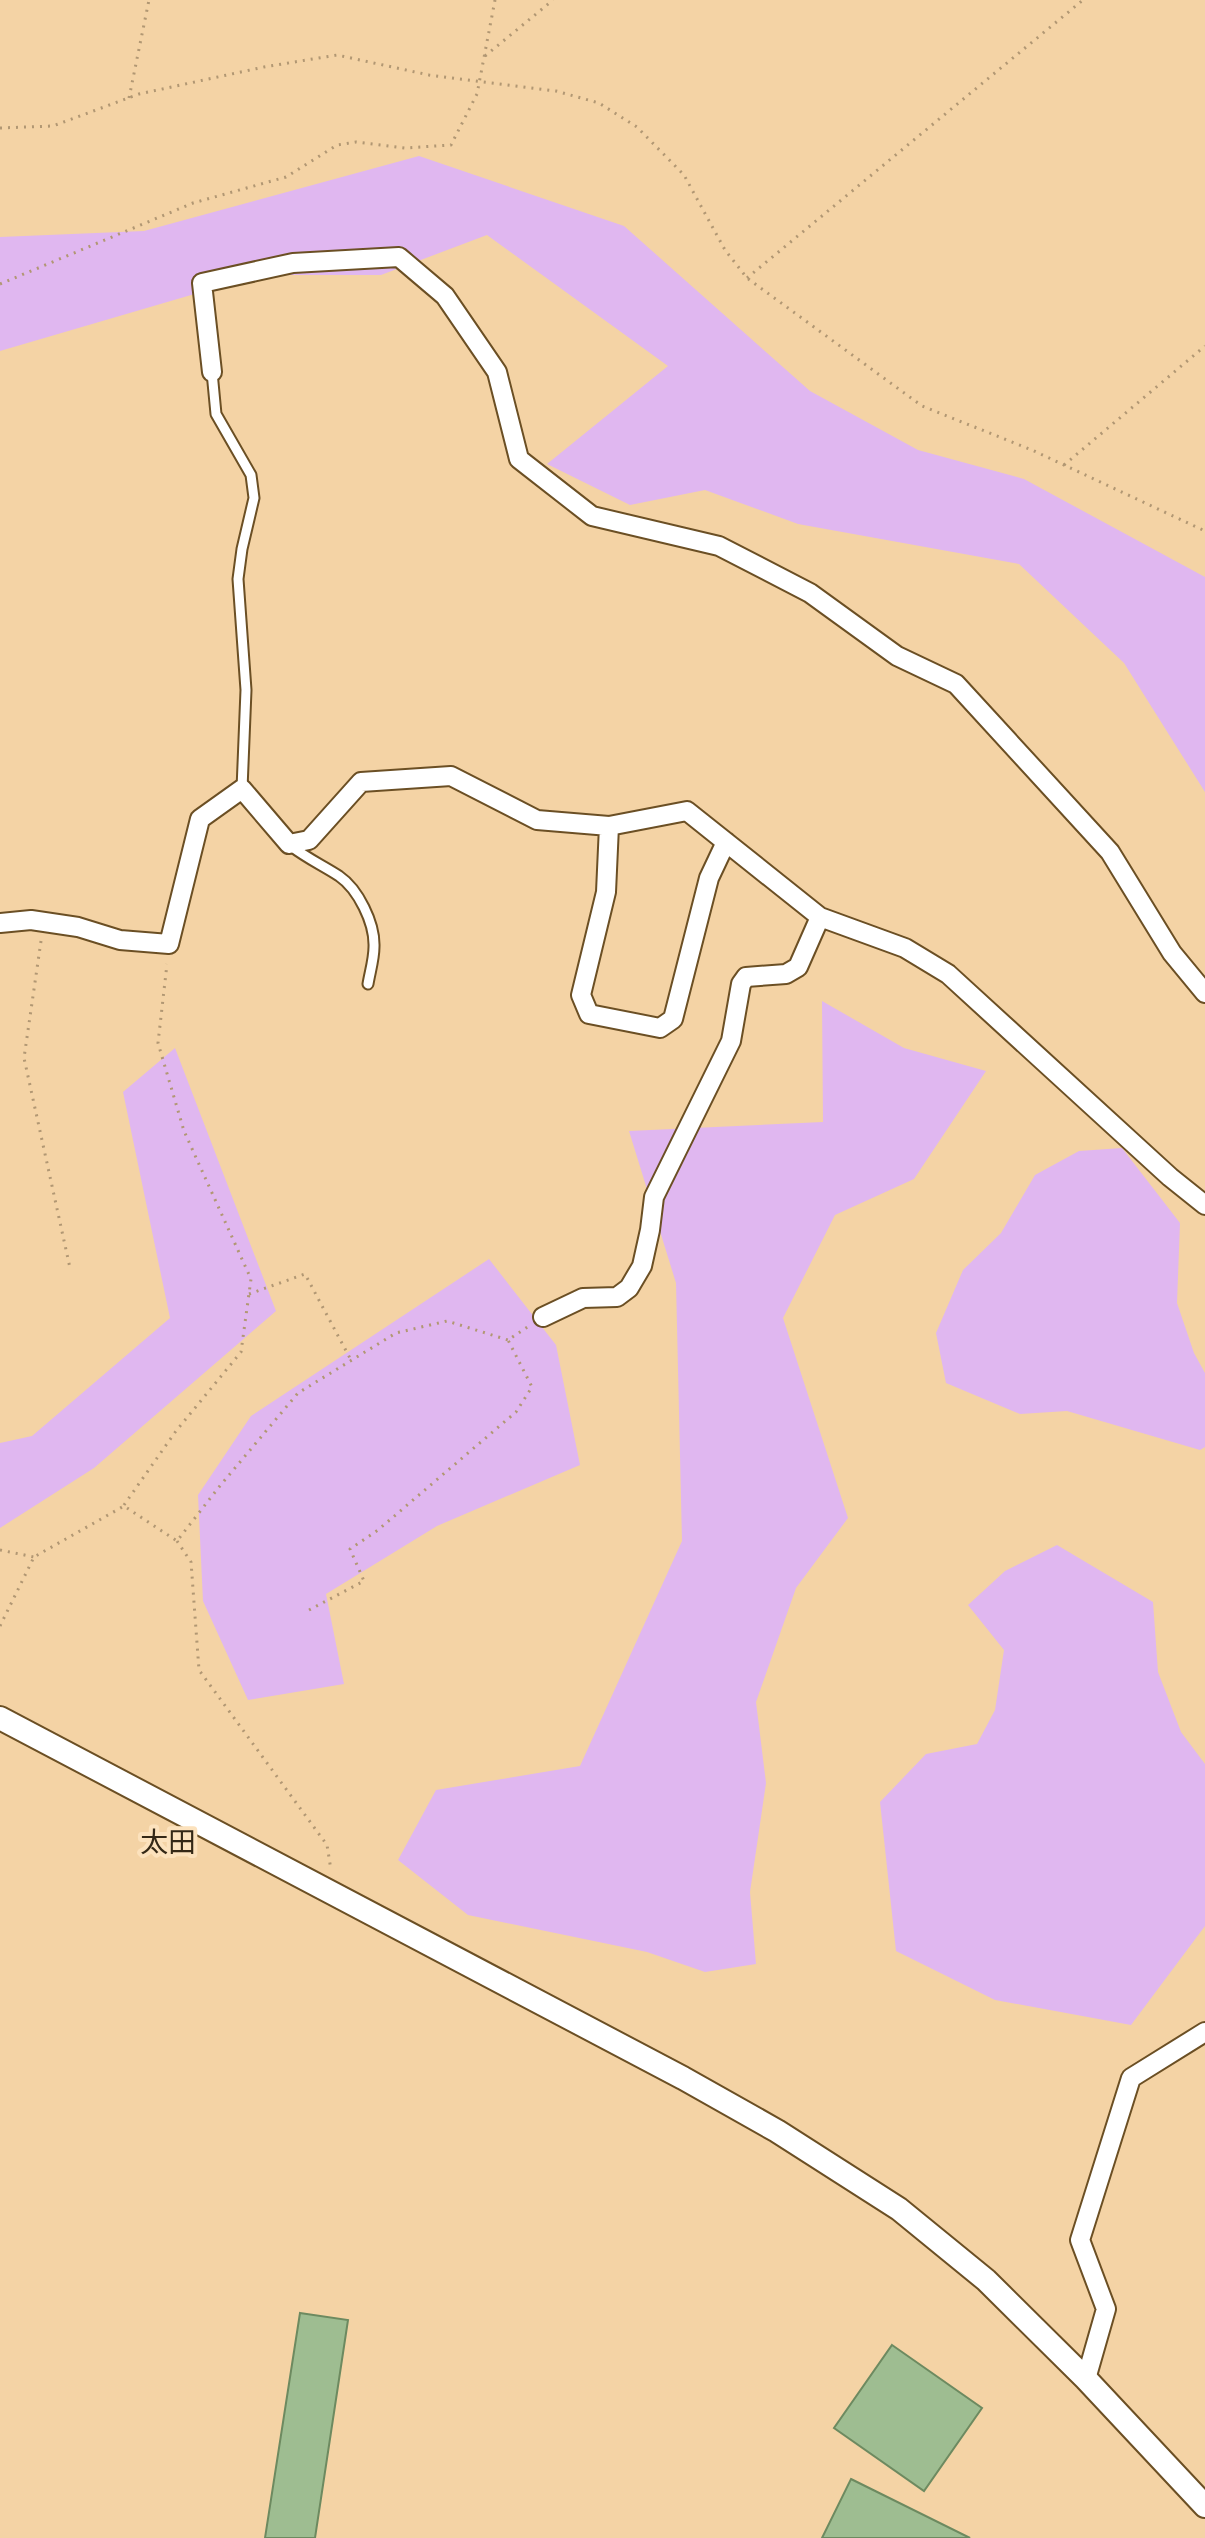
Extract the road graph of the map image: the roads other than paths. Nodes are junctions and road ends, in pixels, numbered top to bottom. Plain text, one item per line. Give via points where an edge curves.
1 (212, 372) joint
2 (242, 789) junction
3 (609, 826) junction
4 (726, 842) junction
5 (289, 844) junction
6 (820, 917) junction
7 (0, 923) edge
8 (368, 984) dead end
9 (1205, 993) edge
10 (1205, 1205) edge
11 (543, 1317) road end
12 (0, 1718) edge
13 (1205, 2032) edge
14 (1086, 2379) junction
15 (1205, 2506) edge

1 - 2 lane via 216,414 251,475 254,498 238,579 246,690
1 - 9 street via 202,283 293,263 399,257 445,296 497,372 519,459 592,516 719,546 810,593 897,656 956,684 1110,852 1172,953
2 - 5 street
2 - 7 street via 200,819 169,944 120,940 31,920
3 - 4 street via 687,811
3 - 4 street via 606,892 581,995 589,1014 660,1028 673,1019 709,878
3 - 5 street via 537,820 451,776 361,782 309,840
4 - 6 street
5 - 8 lane via 352,888 375,945
6 - 10 street via 905,948 948,974
6 - 11 street via 798,967 786,974 746,977 741,984 731,1041 654,1197 642,1266 629,1288 617,1297 583,1298
12 - 14 street via 777,2131 899,2209 986,2280
13 - 14 street via 1131,2078 1080,2240 1106,2309
14 - 15 street

